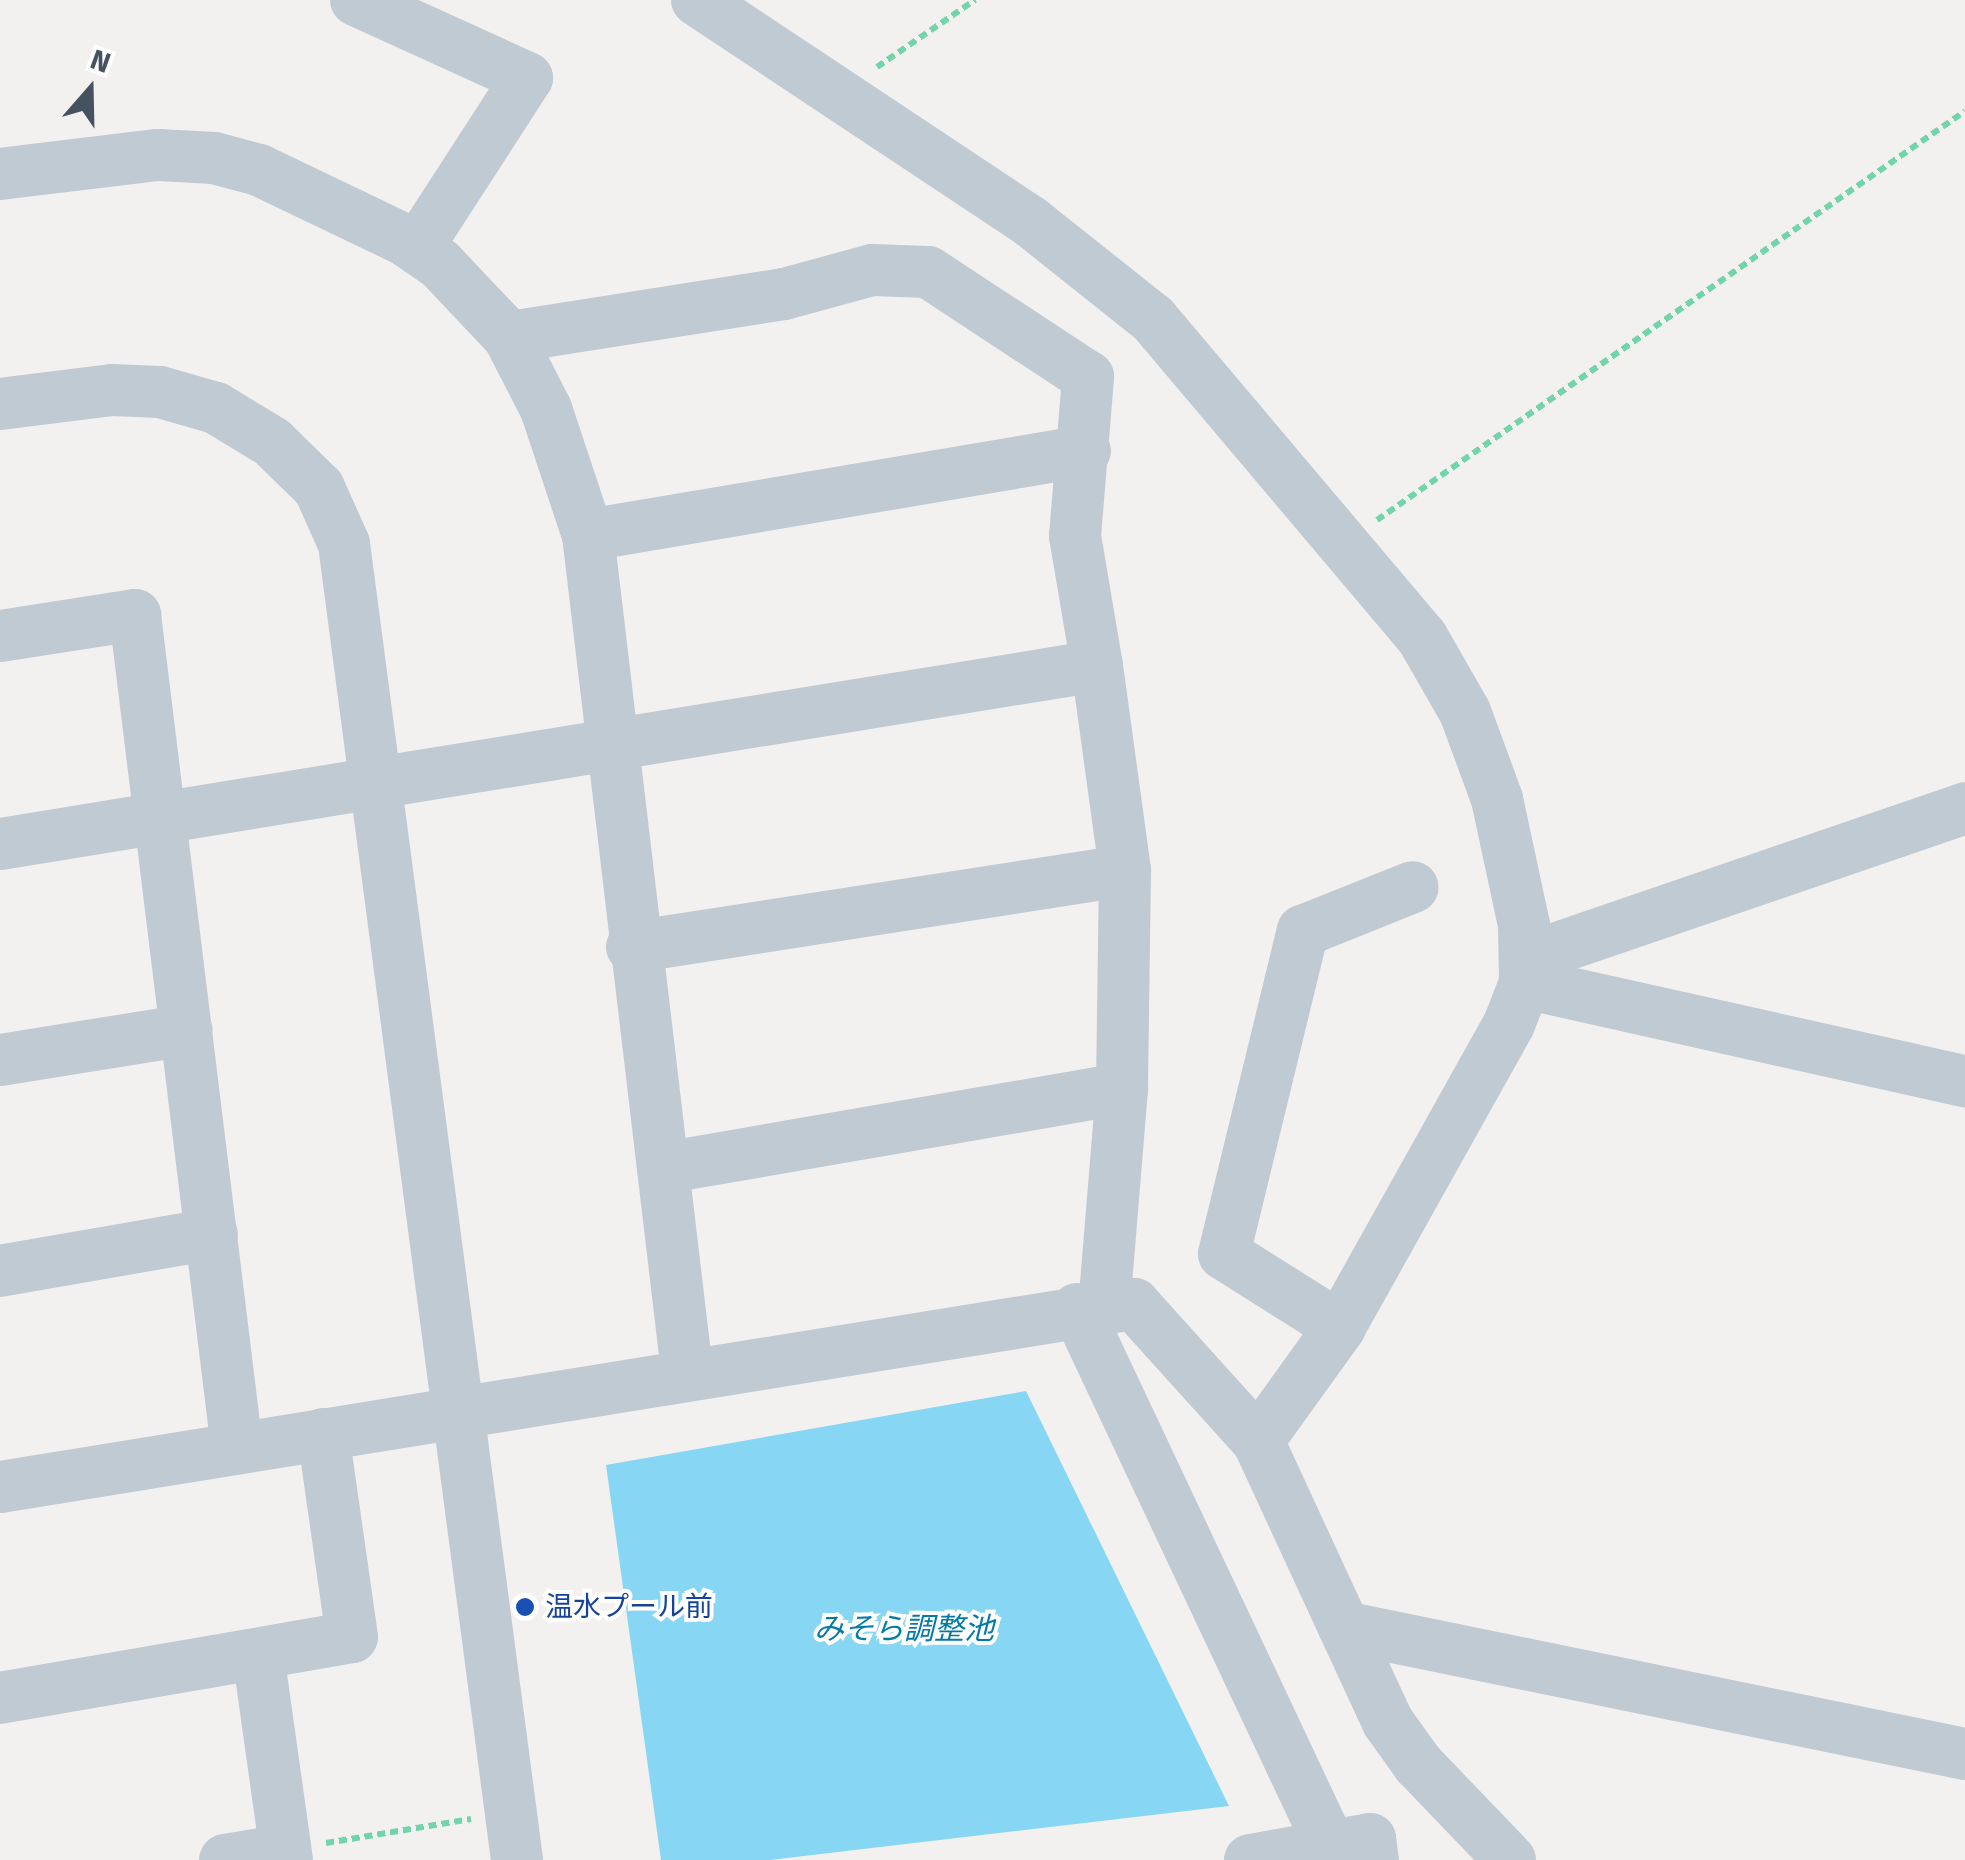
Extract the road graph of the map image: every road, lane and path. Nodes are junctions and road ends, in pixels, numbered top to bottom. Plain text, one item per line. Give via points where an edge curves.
1 (356, 0) edge
2 (697, 0) edge
3 (975, 0) edge
4 (841, 91) junction
5 (1965, 112) edge
6 (0, 174) edge
7 (417, 248) junction
8 (509, 337) junction
9 (0, 404) edge
10 (1085, 451) junction
11 (588, 535) junction
12 (1340, 546) junction
13 (0, 636) edge
14 (1097, 666) junction
15 (608, 741) junction
16 (376, 786) junction
17 (1965, 808) edge
18 (160, 816) junction
19 (0, 844) edge
20 (1124, 871) junction
21 (1414, 887) dead end
22 (632, 947) junction
23 (1526, 970) junction
24 (188, 1030) junction
25 (0, 1060) edge
26 (1965, 1081) edge
27 (1122, 1090) junction
28 (663, 1168) junction
29 (212, 1234) junction
30 (0, 1271) edge
31 (1091, 1308) junction
32 (1340, 1327) junction
33 (687, 1372) junction
34 (463, 1412) junction
35 (323, 1434) junction
36 (1258, 1441) junction
37 (237, 1448) junction
38 (0, 1487) edge
39 (1344, 1627) junction
40 (258, 1654) junction
41 (0, 1698) edge
42 (1965, 1754) edge
43 (515, 1836) edge
44 (1352, 1853) edge
45 (286, 1855) edge
46 (225, 1860) edge
47 (1250, 1860) edge
48 (1510, 1860) edge

1 - 7 street via 527,78
2 - 4 street
3 - 4 path
4 - 12 street via 1031,222 1153,319
5 - 12 path
6 - 7 street via 85,159 214,158 306,190
7 - 8 street
8 - 10 street via 784,294 872,270 928,272 1088,378
8 - 11 street via 546,409
9 - 16 street via 112,390 160,392 216,408 272,442 319,488 344,544
10 - 11 street
10 - 14 street via 1075,536
11 - 15 street
12 - 23 street via 1422,637 1465,712 1497,800
13 - 18 street via 135,615
14 - 15 street
14 - 20 street
15 - 16 street
15 - 22 street
16 - 18 street
16 - 34 street
17 - 23 street
18 - 19 street
18 - 24 street
20 - 22 street
20 - 27 street
21 - 32 street via 1303,931 1224,1254
22 - 28 street
23 - 26 street
23 - 32 street via 1509,1024
24 - 25 street
24 - 29 street
27 - 28 street
27 - 31 street
28 - 33 street
29 - 30 street
29 - 37 street
31 - 33 street
31 - 36 street via 1134,1304
31 - 44 street
32 - 36 street
33 - 34 street
34 - 35 street
34 - 43 street
35 - 37 street
35 - 40 street via 352,1637
36 - 39 street
37 - 38 street
39 - 42 street
39 - 48 street via 1398,1736
40 - 41 street
40 - 45 street
43 - 45 path
44 - 47 street
45 - 46 street

